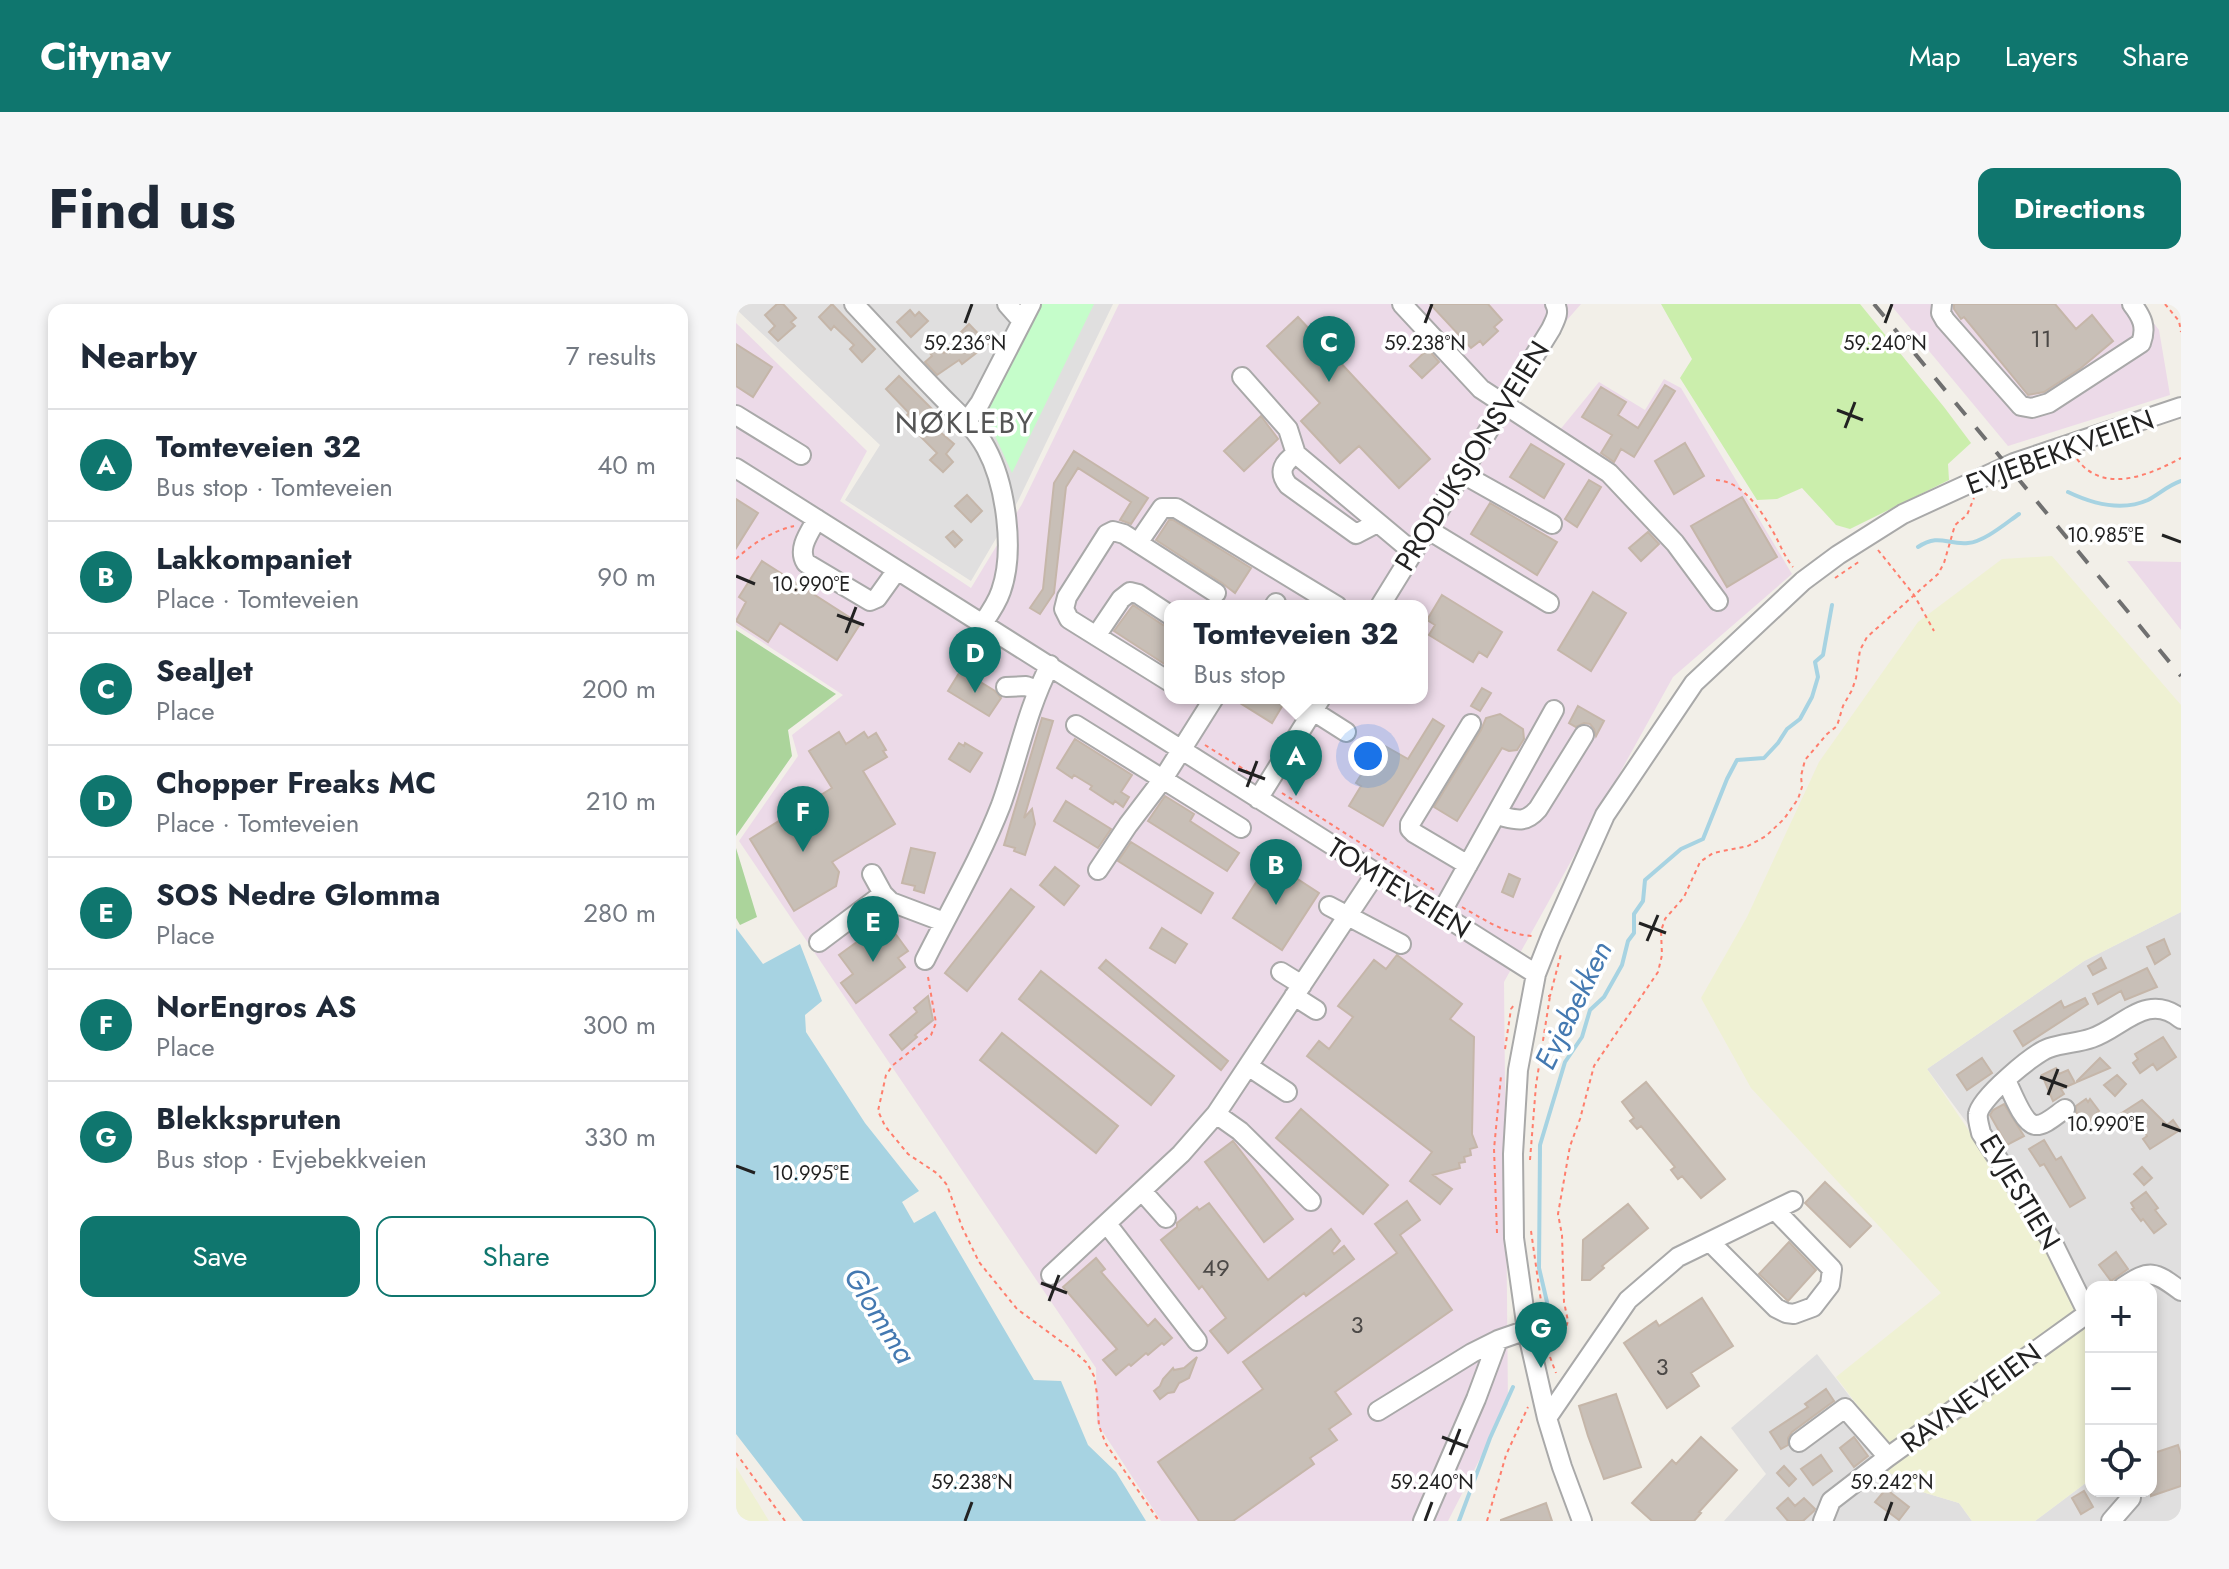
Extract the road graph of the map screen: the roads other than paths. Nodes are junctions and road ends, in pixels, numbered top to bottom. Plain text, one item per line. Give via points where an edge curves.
1 (854, 304) edge
2 (1007, 304) edge
3 (1402, 304) edge
4 (1942, 304) edge
5 (2132, 304) edge
6 (1558, 305) edge
7 (1026, 312) edge
8 (1242, 377) dead end
9 (1503, 405) junction
10 (2181, 407) edge
11 (736, 415) edge
12 (967, 421) junction
13 (1296, 454) junction
14 (801, 455) dead end
15 (736, 468) edge
16 (1461, 473) junction
17 (1377, 523) junction
18 (814, 524) junction
19 (1552, 524) dead end
20 (1427, 529) junction
21 (1138, 543) junction
22 (1413, 552) junction
23 (897, 570) junction
24 (1216, 593) dead end
25 (1327, 600) edge
26 (1384, 600) edge
27 (1718, 601) dead end
28 (1549, 603) dead end
29 (1164, 611) edge
30 (983, 623) junction
31 (1096, 636) junction
32 (1050, 665) junction
33 (1164, 678) edge
34 (1006, 687) dead end
35 (1037, 690) junction
36 (1204, 704) edge
37 (1317, 704) edge
38 (1554, 710) dead end
39 (1471, 724) dead end
40 (1076, 725) dead end
41 (1346, 732) dead end
42 (1584, 735) dead end
43 (1185, 742) junction
44 (1163, 779) junction
45 (1262, 791) junction
46 (1496, 815) junction
47 (1241, 828) dead end
48 (1468, 865) junction
49 (1098, 870) dead end
50 (1376, 873) junction
51 (872, 874) dead end
52 (883, 894) junction
53 (1329, 906) dead end
54 (1444, 907) junction
55 (1347, 916) junction
56 (944, 922) junction
57 (819, 942) dead end
58 (1401, 944) dead end
59 (925, 960) road end
60 (1281, 972) dead end
61 (1536, 974) junction
62 (1298, 991) junction
63 (1316, 1010) dead end
64 (2181, 1019) edge
65 (1248, 1066) junction
66 (2006, 1080) junction
67 (1287, 1092) dead end
68 (2065, 1109) dead end
69 (1216, 1114) junction
70 (1142, 1191) junction
71 (1311, 1201) dead end
72 (1793, 1201) dead end
73 (1775, 1210) junction
74 (1166, 1218) dead end
75 (1107, 1224) junction
76 (1710, 1242) junction
77 (1051, 1275) dead end
78 (2132, 1281) edge
79 (2181, 1291) edge
80 (2085, 1303) edge
81 (2085, 1316) edge
82 (1527, 1330) junction
83 (1498, 1340) junction
84 (1197, 1341) dead end
85 (1378, 1411) dead end
86 (1540, 1418) junction
87 (1799, 1442) dead end
88 (1888, 1457) junction
89 (2131, 1498) dead end
90 (1423, 1521) edge
91 (1582, 1521) edge
92 (1823, 1521) edge
93 (2111, 1521) edge

1 - 12 street
2 - 7 street
3 - 9 street via 1481,389
4 - 5 street via 1945,320 2026,408 2049,403 2141,343 2142,317
6 - 9 street, PRODUKSJONSVEIEN via 1551,329
7 - 12 street
8 - 13 street via 1288,429
9 - 16 street, PRODUKSJONSVEIEN
9 - 27 street via 1609,473 1675,543
10 - 61 street, EVJEBEKKVEIEN via 1994,471 1903,514 1810,576 1694,683 1605,815
11 - 14 street
12 - 30 street via 994,465 1006,522 1002,589
13 - 17 street
13 - 17 street via 1282,469 1288,485 1356,534
15 - 18 street, TOMTEVEIEN
16 - 19 street
16 - 20 street, PRODUKSJONSVEIEN
17 - 22 street
18 - 23 street, TOMTEVEIEN
18 - 23 street via 801,556 863,598 877,598
20 - 22 street, PRODUKSJONSVEIEN
20 - 28 street
21 - 24 street
21 - 25 street via 1162,508 1176,508
21 - 31 street via 1118,532 1107,534 1067,597 1064,609 1069,619
22 - 26 street, PRODUKSJONSVEIEN
23 - 30 street, TOMTEVEIEN
29 - 31 street via 1130,592
30 - 32 street, TOMTEVEIEN
31 - 33 street
32 - 35 street
32 - 43 street, TOMTEVEIEN
34 - 35 street
35 - 56 street via 990,832
36 - 43 street
37 - 41 street
37 - 45 street
38 - 46 street
39 - 48 street via 1410,824 1414,833
40 - 44 street
42 - 46 street via 1530,818
43 - 44 street
43 - 45 street, TOMTEVEIEN
44 - 47 street
44 - 49 street
45 - 50 street, TOMTEVEIEN
46 - 48 street
48 - 54 street
50 - 54 street, TOMTEVEIEN
50 - 55 street
51 - 52 street
52 - 56 street
52 - 57 street
53 - 55 street
54 - 61 street, TOMTEVEIEN
55 - 58 street
55 - 62 street
56 - 59 street
60 - 62 street
61 - 82 street, EVJEBEKKVEIEN via 1541,997 1518,1070 1513,1154 1514,1238
62 - 63 street
62 - 65 street
64 - 66 street, EVJESTIEN via 2154,1009 2137,1012 2092,1038 2032,1056
65 - 67 street
65 - 69 street
66 - 68 street via 2023,1115 2034,1125
66 - 80 street, EVJESTIEN via 1978,1114 1981,1133
69 - 70 street
69 - 71 street
70 - 74 street
70 - 75 street
72 - 73 street
73 - 76 street
73 - 76 street via 1832,1269 1830,1285 1805,1311 1794,1314 1776,1308
75 - 77 street
75 - 84 street
76 - 86 street via 1678,1257 1628,1300 1564,1393
78 - 79 street via 2149,1274
81 - 88 street, RAVNEVEIEN
82 - 83 street
82 - 86 street, EVJEBEKKVEIEN
83 - 85 street
83 - 90 street
86 - 91 street, EVJEBEKKVEIEN
87 - 88 street via 1845,1408
88 - 92 street, RAVNEVEIEN via 1831,1501
89 - 93 street

